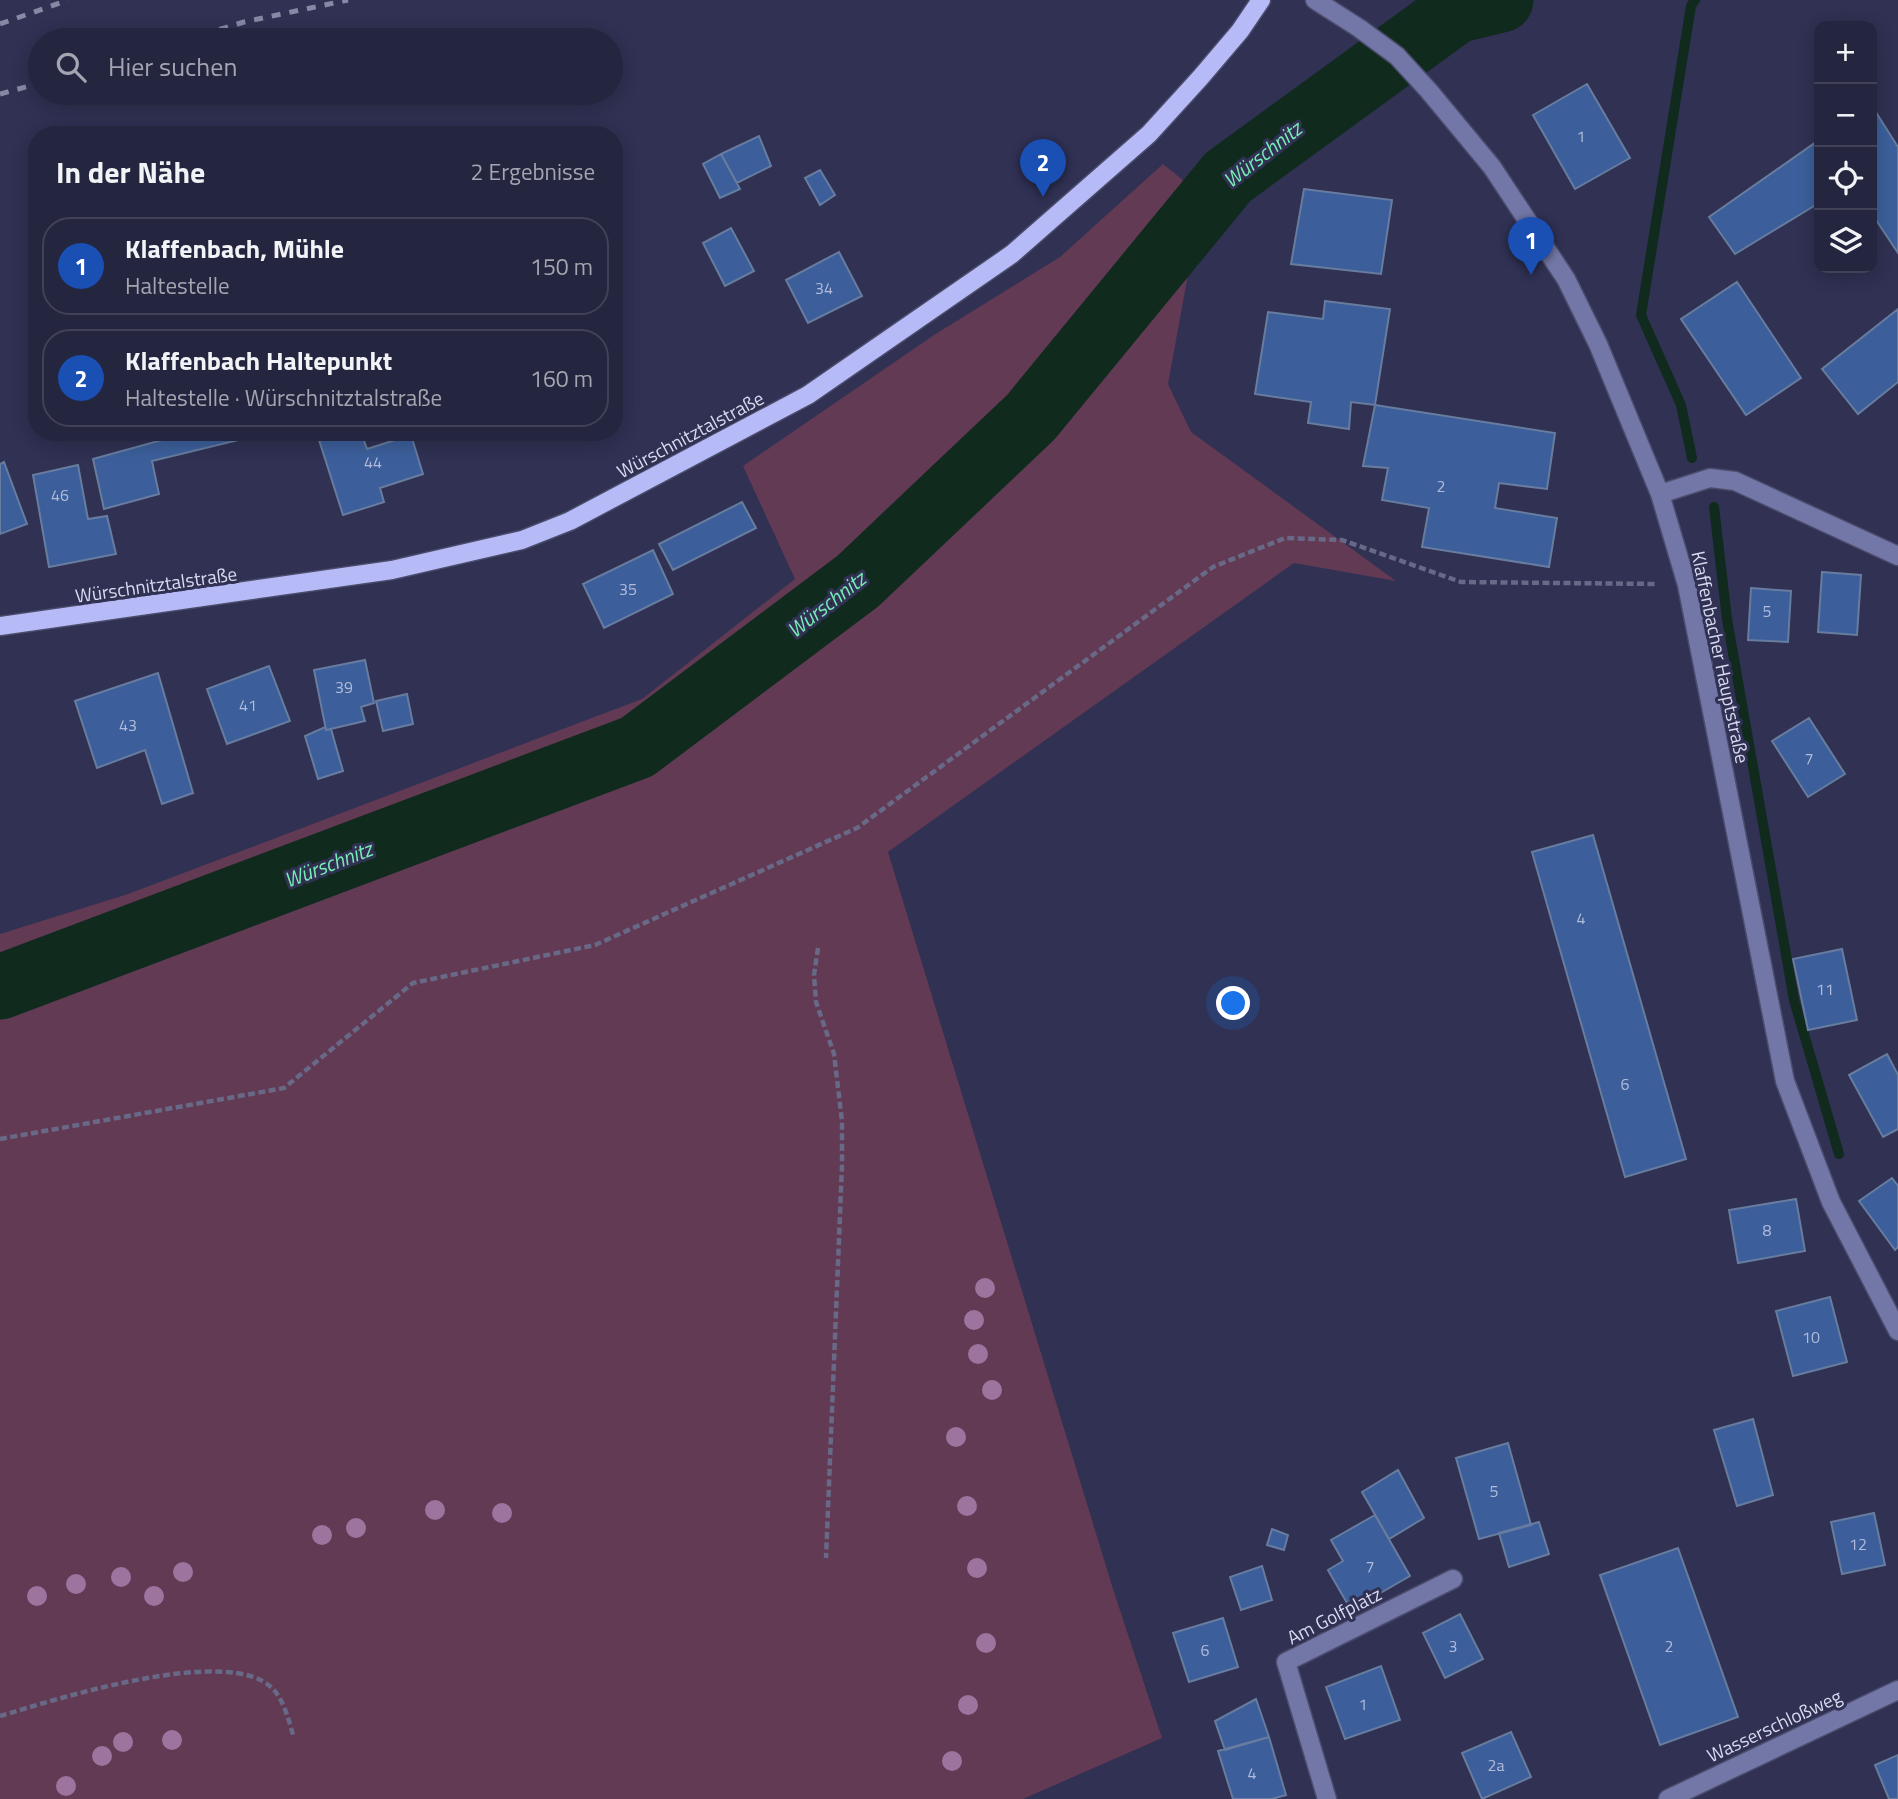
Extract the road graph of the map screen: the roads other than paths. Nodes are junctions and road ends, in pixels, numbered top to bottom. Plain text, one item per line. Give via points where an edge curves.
1 (1261, 0) edge
2 (1315, 0) edge
3 (1660, 495) junction
4 (1898, 556) edge
5 (0, 626) edge
6 (1898, 1331) edge
7 (1453, 1579) dead end
8 (1898, 1690) edge
9 (1327, 1799) edge
10 (1668, 1799) edge

1 - 5 main road, Würschnitztalstraße via 1149,134 1012,254 808,395 570,521 522,540 392,570
2 - 3 street, Klaffenbacher Hauptstraße via 1396,56 1492,167 1566,279
3 - 4 street via 1710,478 1735,481
3 - 6 street, Klaffenbacher Hauptstraße via 1687,585 1785,1081 1831,1202
7 - 9 street, Am Golfplatz via 1286,1662
8 - 10 street, Wasserschloßweg

